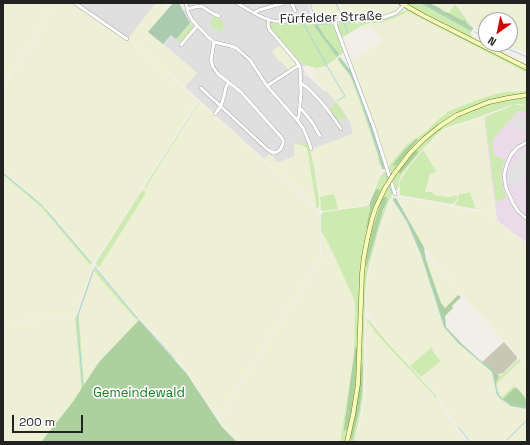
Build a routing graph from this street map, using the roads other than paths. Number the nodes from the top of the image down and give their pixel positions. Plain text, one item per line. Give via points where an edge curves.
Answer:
1 (75, 3) edge
2 (186, 3) edge
3 (238, 3) edge
4 (284, 3) edge
5 (292, 3) edge
6 (403, 4) edge
7 (187, 9) junction
8 (295, 10) dead end
9 (254, 13) junction
10 (219, 16) dead end
11 (269, 19) junction
12 (335, 21) junction
13 (197, 26) junction
14 (127, 38) dead end
15 (214, 42) junction
16 (181, 45) dead end
17 (299, 65) junction
18 (527, 68) edge
19 (229, 82) junction
20 (301, 84) junction
21 (267, 86) junction
22 (201, 88) dead end
23 (527, 96) edge
24 (221, 106) junction
25 (300, 108) junction
26 (215, 114) dead end
27 (297, 120) junction
28 (341, 129) dead end
29 (320, 136) dead end
30 (527, 142) edge
31 (311, 150) dead end
32 (395, 194) dead end
33 (527, 219) edge
34 (347, 442) edge

1 - 14 street
2 - 7 street
3 - 9 street, Fürfelder Straße
4 - 9 street, Fürfelder Straße
5 - 8 street, Fürfelder Straße
6 - 12 street, Fürfelder Straße via 396,13 387,17
6 - 18 main road
7 - 10 street via 201,6
7 - 13 street
9 - 11 street, Fürfelder Straße
11 - 12 street, Fürfelder Straße via 290,22
11 - 17 street via 269,29
12 - 32 street
13 - 15 street
13 - 16 street
15 - 19 street via 211,60 213,67
15 - 21 street via 231,46 241,52 252,63
17 - 20 street
17 - 21 street
19 - 24 street
19 - 24 street via 281,137 283,144 280,150 275,153 270,151
20 - 25 street
20 - 28 street via 320,100
21 - 27 street
22 - 24 street
23 - 34 main road, bridge via 489,102 447,122 416,146 385,188 372,219 364,256 358,384
24 - 26 street
25 - 27 street
25 - 29 street
27 - 31 street via 307,136
30 - 33 street via 511,154 504,175 513,203

